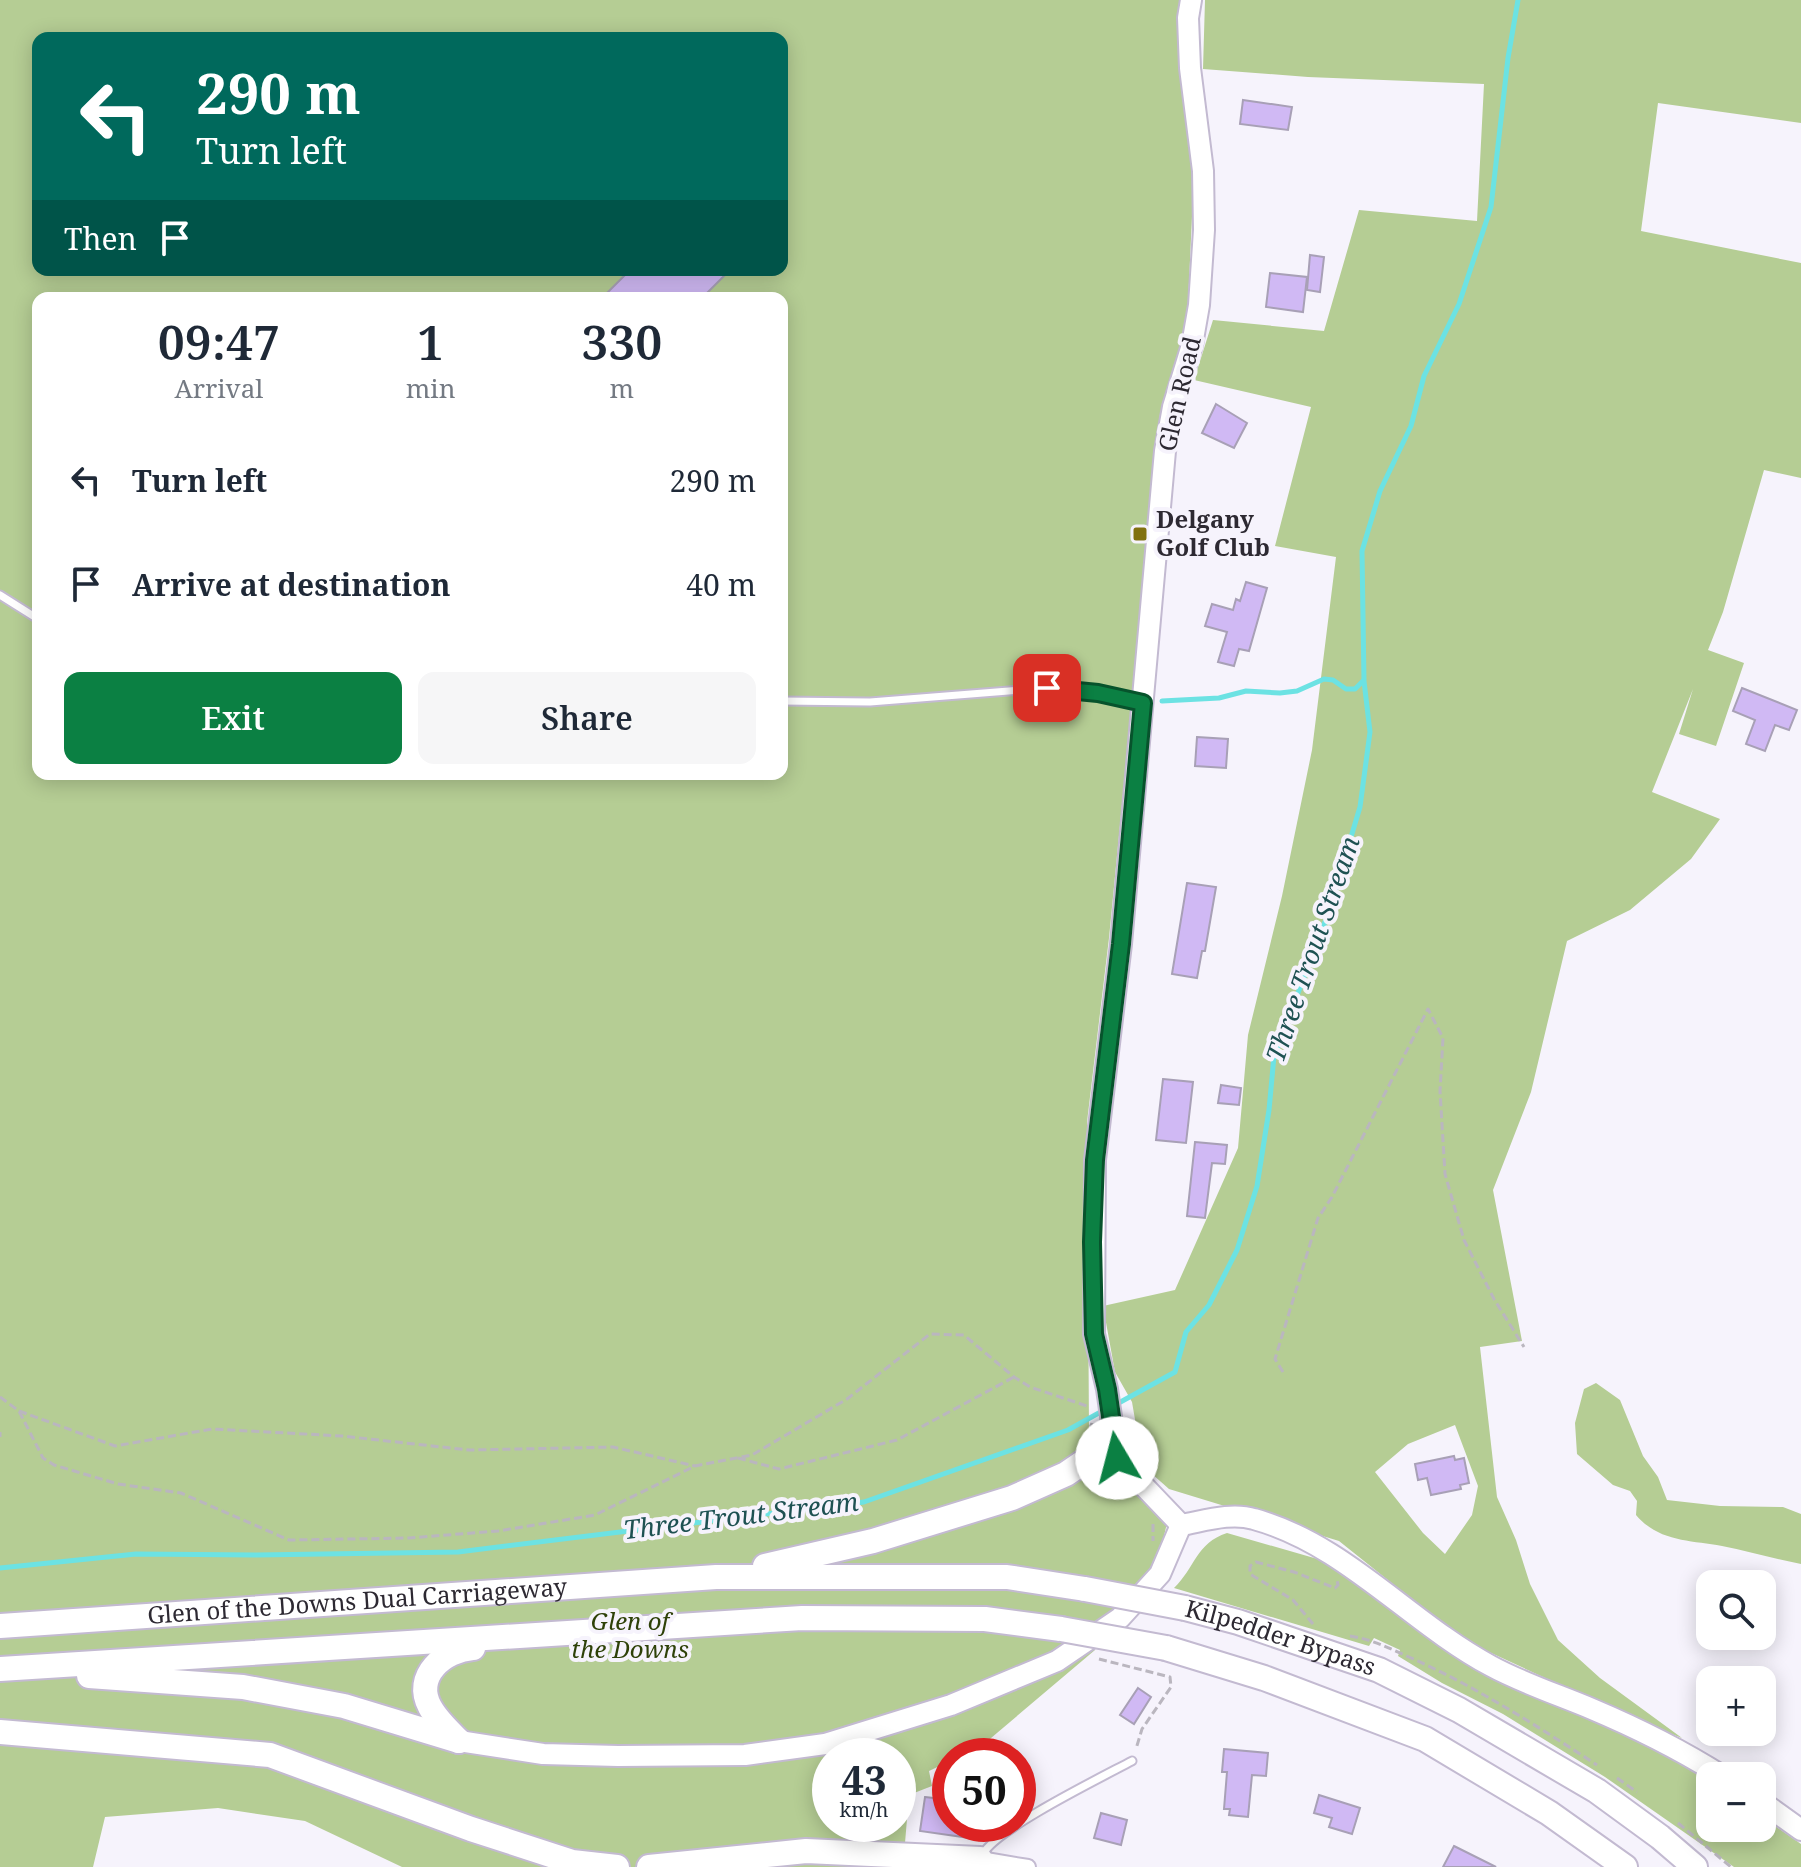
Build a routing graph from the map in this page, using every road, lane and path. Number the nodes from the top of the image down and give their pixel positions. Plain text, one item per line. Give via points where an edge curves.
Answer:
1 (1191, 0) edge
2 (0, 595) edge
3 (32, 615) edge
4 (788, 701) edge
5 (1143, 703) junction
6 (1524, 1347) dead end
7 (1283, 1372) dead end
8 (1014, 1377) junction
9 (0, 1397) edge
10 (1094, 1409) dead end
11 (19, 1411) junction
12 (1102, 1424) junction
13 (1080, 1447) dead end
14 (737, 1458) junction
15 (1117, 1458) junction
16 (695, 1466) junction
17 (1152, 1519) dead end
18 (1181, 1525) junction
19 (1167, 1558) junction
20 (716, 1577) junction
21 (1336, 1578) dead end
22 (0, 1626) edge
23 (1322, 1627) dead end
24 (641, 1628) junction
25 (1347, 1636) dead end
26 (1093, 1657) dead end
27 (0, 1669) edge
28 (0, 1679) edge
29 (0, 1732) edge
30 (459, 1741) junction
31 (1132, 1761) joint
32 (1698, 1762) edge
33 (1602, 1768) dead end
34 (1612, 1775) dead end
35 (1645, 1798) dead end
36 (1776, 1812) edge
37 (1678, 1823) dead end
38 (1801, 1830) edge
39 (976, 1863) edge
40 (617, 1867) edge
41 (649, 1867) edge
42 (1028, 1867) edge
43 (1625, 1867) edge
44 (1695, 1867) edge
45 (1731, 1867) edge

1 - 5 main road, Glen Road via 1190,68 1203,175 1199,305 1165,451
2 - 3 lane
4 - 5 lane via 870,702 1047,688
5 - 12 main road, Glen Road via 1095,1160 1094,1334 1107,1389
6 - 7 path via 1464,1240 1445,1174 1443,1038 1428,1009 1318,1218 1275,1359
8 - 10 path
8 - 14 path via 897,1440 779,1469
8 - 14 path via 964,1335 930,1334 847,1399 752,1455
9 - 11 path
11 - 16 path via 115,1446 212,1429 469,1450 613,1447
11 - 16 path via 43,1458 54,1465 118,1484 181,1493 289,1540 498,1531 595,1515
12 - 13 path
12 - 15 main road, Glen Road
14 - 16 path
15 - 18 main road
15 - 20 highway via 1097,1456 1012,1498 873,1541
17 - 19 path via 1152,1549
18 - 19 main road
18 - 32 main road via 1252,1518 1307,1540 1493,1668 1597,1711
19 - 30 main road via 1160,1574 1120,1618 1057,1661 951,1705 825,1744 745,1755 644,1757 543,1754
20 - 22 highway, Glen of the Downs Dual Carriageway
20 - 44 highway, Kilpedder Bypass, bridge via 1007,1577 1238,1622 1379,1670 1459,1710 1597,1791
21 - 23 path via 1335,1588 1281,1568 1256,1562 1250,1566 1250,1574 1293,1600 1312,1624
24 - 27 highway, Glen of the Downs Dual Carriageway
24 - 30 highway via 593,1642 449,1653 430,1671 426,1690 431,1709
24 - 43 highway, Kilpedder Bypass, bridge via 802,1618 985,1619 1166,1648 1264,1678 1425,1739 1549,1813
25 - 33 path via 1364,1638 1439,1671
26 - 31 path via 1170,1677 1171,1687 1142,1729
28 - 30 highway via 93,1676 243,1687 344,1706
29 - 40 highway via 270,1755 572,1862
31 - 39 lane via 1015,1827 987,1846
34 - 35 path
36 - 38 main road
37 - 45 path
39 - 41 highway via 806,1851
39 - 42 street

